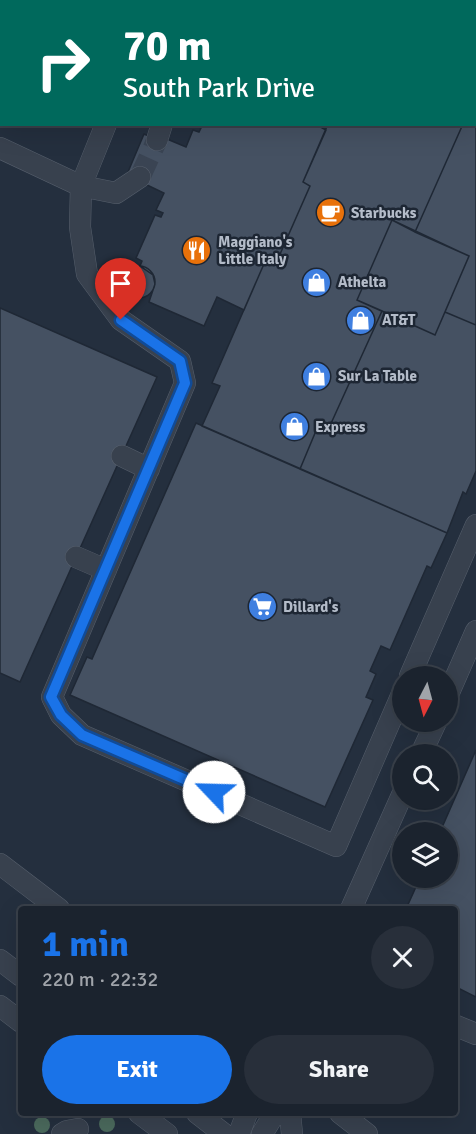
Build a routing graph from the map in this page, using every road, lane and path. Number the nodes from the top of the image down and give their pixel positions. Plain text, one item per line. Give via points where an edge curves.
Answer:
1 (105, 126) edge
2 (0, 148) edge
3 (140, 177) tunnel mouth
4 (81, 186) junction
5 (122, 456) dead end
6 (148, 469) junction
7 (476, 525) edge
8 (76, 557) dead end
9 (106, 570) junction
10 (476, 631) edge
11 (414, 666) edge
12 (468, 672) edge
13 (458, 684) edge
14 (392, 717) edge
15 (395, 810) edge
16 (0, 864) edge
17 (56, 906) edge
18 (352, 906) edge
19 (0, 960) edge
20 (18, 974) edge
21 (0, 1006) edge
22 (18, 1020) edge
23 (458, 1027) edge
24 (476, 1034) edge
25 (144, 1116) edge
26 (202, 1116) edge
27 (246, 1116) edge
28 (273, 1116) edge
29 (290, 1116) edge
30 (344, 1116) edge
31 (167, 1134) edge
32 (224, 1134) edge
33 (239, 1134) edge
34 (262, 1134) edge
35 (292, 1134) edge
36 (367, 1134) edge

1 - 4 street
2 - 4 street
3 - 4 street via 116,193
4 - 6 street via 80,227 87,274 121,320 180,361 185,383
5 - 6 street
6 - 9 street
7 - 11 street
8 - 9 street
9 - 14 street via 51,697 61,715 82,735 336,846
10 - 12 street
12 - 13 street
15 - 18 street
16 - 17 street
19 - 20 street
21 - 22 street
23 - 24 street
25 - 31 street
26 - 32 street
27 - 33 street
28 - 34 street
29 - 35 street
30 - 36 street

